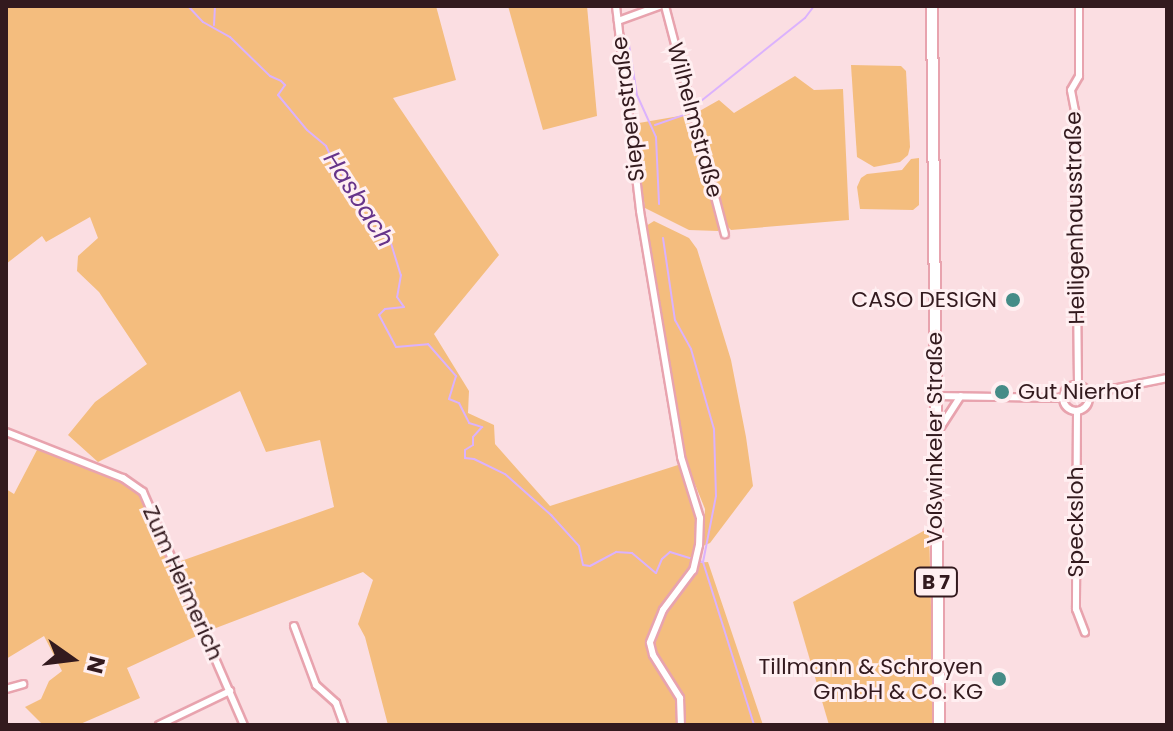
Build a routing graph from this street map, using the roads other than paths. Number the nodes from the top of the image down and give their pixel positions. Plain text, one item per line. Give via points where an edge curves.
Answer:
1 (616, 6) edge
2 (659, 6) edge
3 (665, 6) edge
4 (932, 6) edge
5 (1079, 6) edge
6 (618, 21) junction
7 (725, 234) dead end
8 (1167, 378) edge
9 (1078, 385) junction
10 (1088, 394) junction
11 (935, 396) junction
12 (961, 396) junction
13 (1063, 398) junction
14 (1077, 411) junction
15 (6, 432) edge
16 (936, 439) junction
17 (294, 626) dead end
18 (1085, 632) dead end
19 (23, 684) dead end
20 (6, 689) edge
21 (230, 691) junction
22 (159, 725) edge
23 (244, 725) edge
24 (344, 725) edge
25 (681, 725) edge
26 (939, 725) edge

1 - 6 street, Siepenstraße
2 - 6 street
3 - 7 street, Wilhelmstraße
4 - 11 main road, Voßwinkeler Straße / B 7
5 - 9 street, Heiligenhausstraße via 1079,76 1071,90
6 - 25 street, Siepenstraße via 640,211 681,457 699,509 695,564 657,620 651,651 680,698
8 - 10 street
9 - 10 street
9 - 13 street via 1067,388
10 - 14 street via 1087,405
11 - 12 street
11 - 16 main road, Voßwinkeler Straße / B 7
12 - 13 street
12 - 16 street
13 - 14 street via 1067,408
14 - 18 street, Specksloh via 1076,609
15 - 21 street, Zum Heimerich via 123,478 143,492
16 - 26 main road, Voßwinkeler Straße / B 7
17 - 24 street via 316,685 336,703
19 - 20 street
21 - 22 street
21 - 23 street, Zum Heimerich

